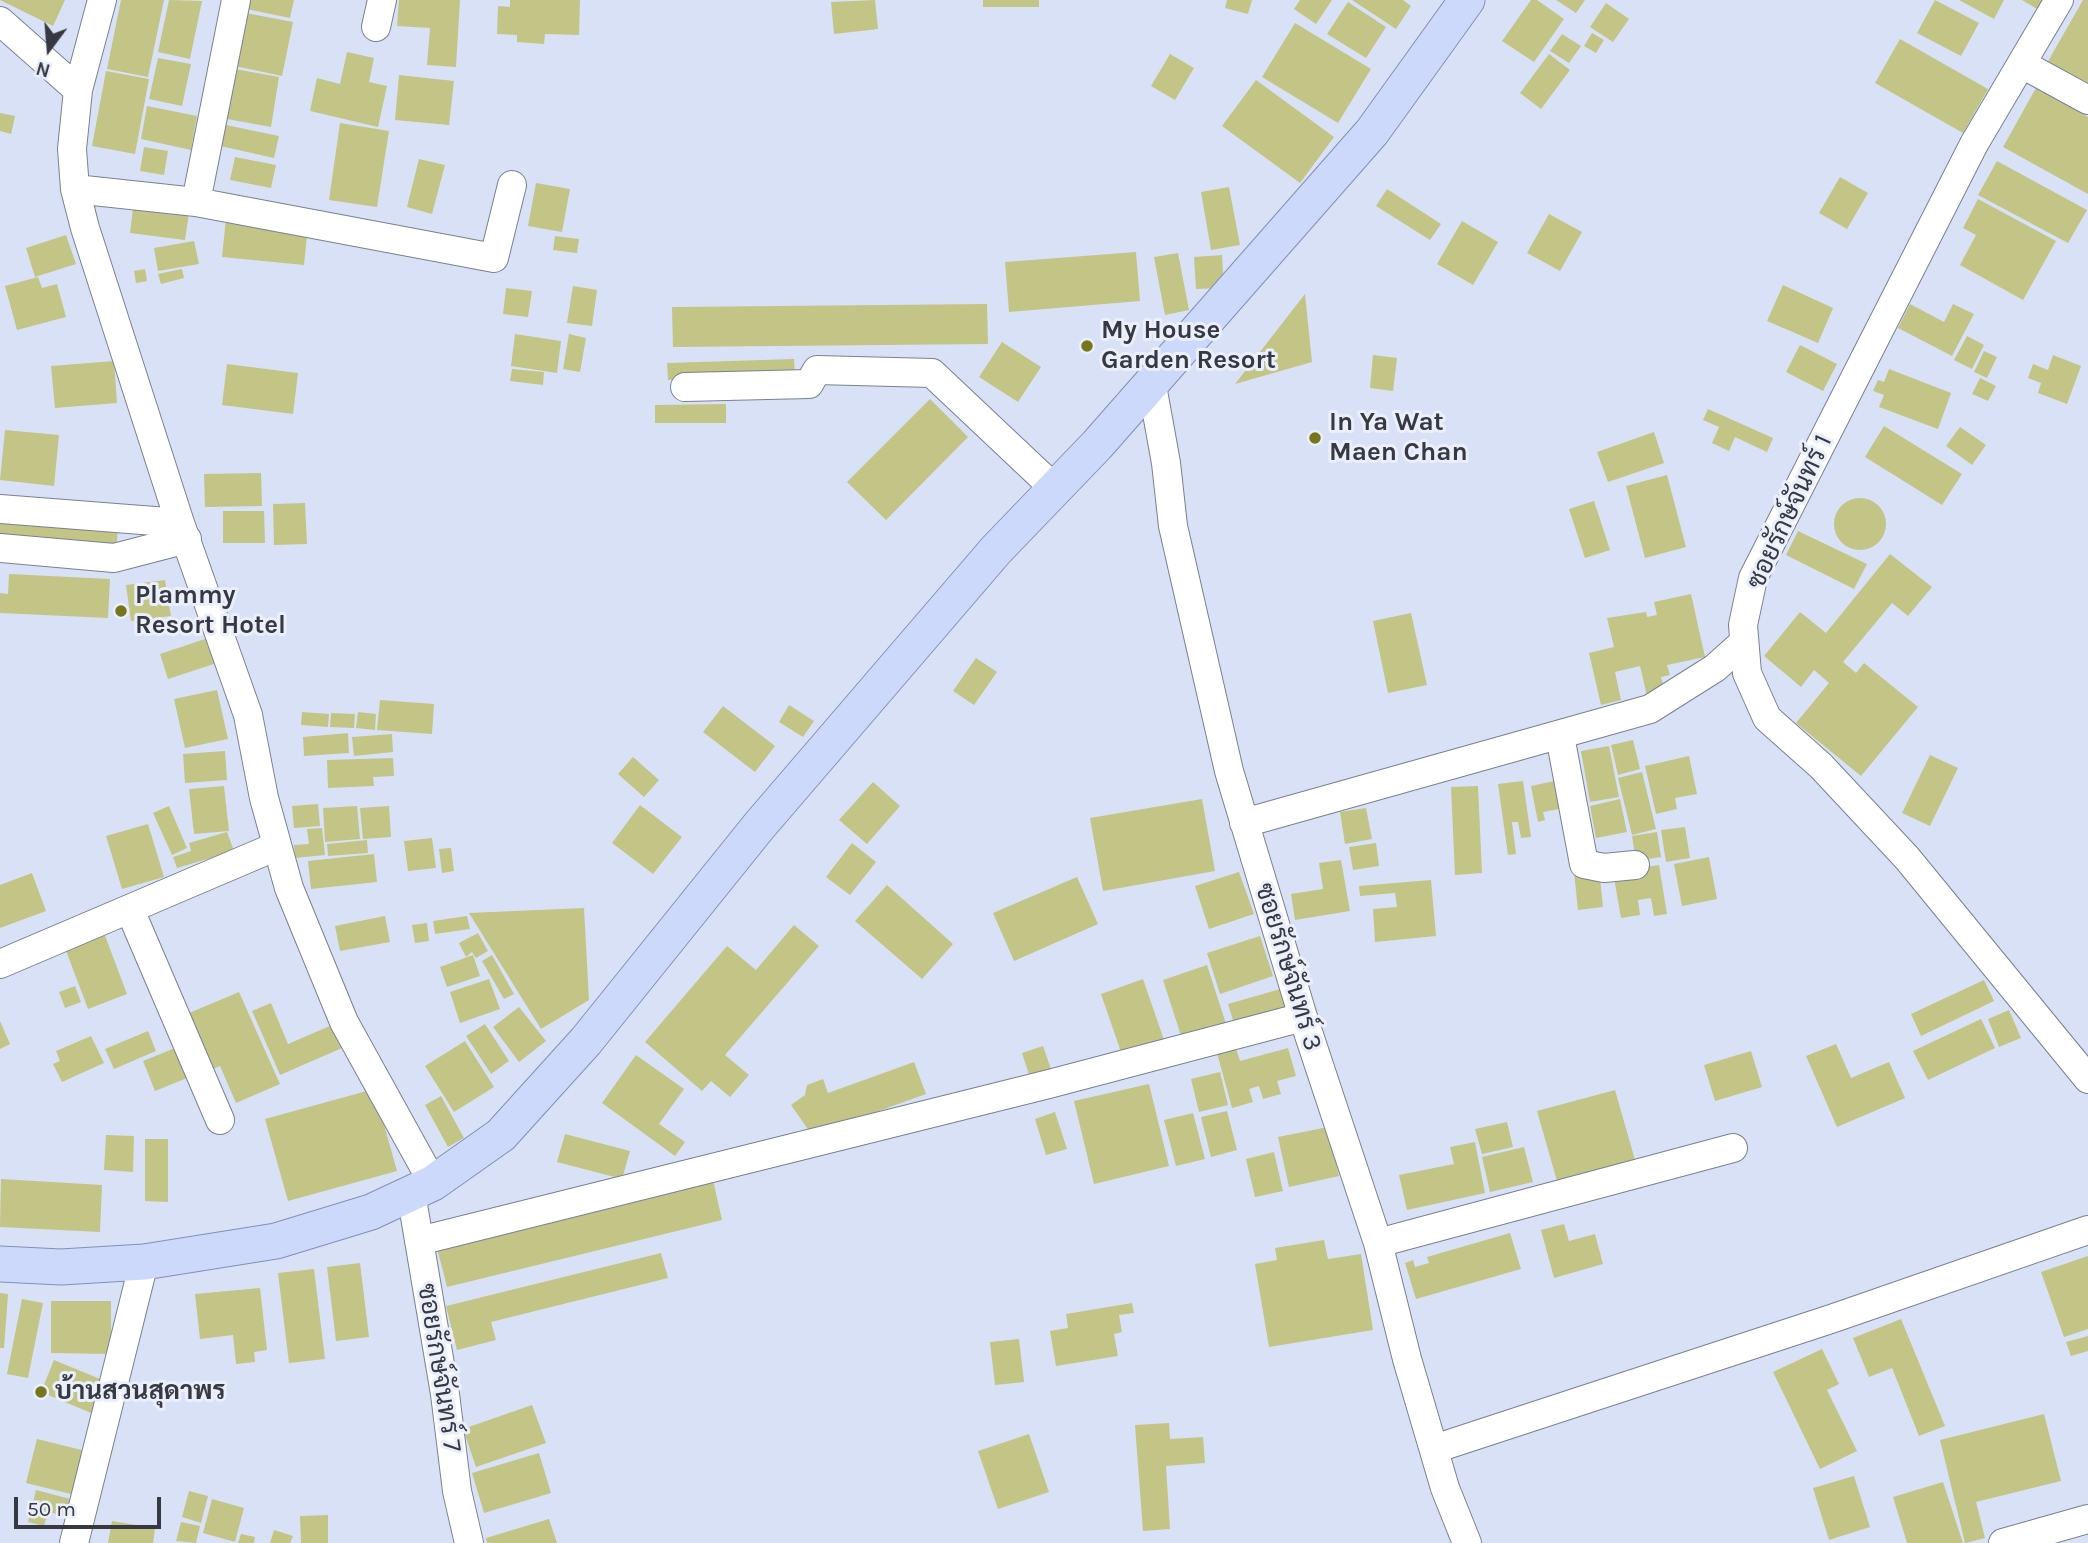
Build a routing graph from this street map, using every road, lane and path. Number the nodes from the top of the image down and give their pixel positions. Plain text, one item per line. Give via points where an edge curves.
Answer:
1 (102, 0) edge
2 (236, 0) edge
3 (1467, 0) edge
4 (2059, 0) edge
5 (0, 21) edge
6 (2022, 64) junction
7 (78, 90) junction
8 (2088, 100) edge
9 (512, 185) dead end
10 (75, 189) junction
11 (196, 202) junction
12 (1151, 380) junction
13 (685, 387) dead end
14 (1055, 489) junction
15 (0, 509) edge
16 (184, 531) junction
17 (0, 548) edge
18 (1744, 642) junction
19 (1560, 736) junction
20 (1244, 823) junction
21 (277, 846) junction
22 (1635, 865) dead end
23 (130, 910) junction
24 (0, 964) edge
25 (1303, 1017) junction
26 (2088, 1079) edge
27 (220, 1120) dead end
28 (1733, 1148) dead end
29 (422, 1188) junction
30 (2088, 1230) edge
31 (419, 1241) junction
32 (1378, 1243) junction
33 (144, 1262) junction
34 (0, 1264) edge
35 (1434, 1449) junction
36 (2088, 1519) edge
37 (74, 1543) edge
38 (469, 1543) edge
39 (1467, 1543) edge
40 (2003, 1543) edge

1 - 7 street, ซอยรักษ์จันทร์ 7
2 - 11 street
3 - 12 main road via 1372,132
4 - 6 street, ซอยรักษ์จันทร์ 1
5 - 7 street
6 - 8 street
6 - 18 street, ซอยรักษ์จันทร์ 1 via 1975,144 1753,578
7 - 10 street, ซอยรักษ์จันทร์ 7 via 72,149
9 - 11 street via 494,258
10 - 11 street
10 - 16 street, ซอยรักษ์จันทร์ 7
12 - 14 main road
12 - 20 street, ซอยรักษ์จันทร์ 3 via 1173,526
13 - 14 street via 808,384 817,370 933,373
14 - 29 main road via 996,550 759,826 586,1041 501,1135
15 - 16 street
16 - 17 street via 114,558
16 - 21 street, ซอยรักษ์จันทร์ 7 via 248,715
18 - 19 street via 1715,668 1650,709
18 - 26 street, ซอยรักษ์จันทร์ 1 via 1747,673 1767,718 1821,765 1907,858
19 - 20 street
19 - 22 street via 1584,864 1604,869
20 - 25 street, ซอยรักษ์จันทร์ 3
21 - 23 street
21 - 29 street, ซอยรักษ์จันทร์ 7 via 289,888 344,1022
23 - 24 street
23 - 27 street
25 - 31 street
25 - 32 street, ซอยรักษ์จันทร์ 3
28 - 32 street
29 - 31 street, ซอยรักษ์จันทร์ 7
29 - 33 main road via 371,1212 276,1241
30 - 35 street via 1831,1320
31 - 38 street, ซอยรักษ์จันทร์ 7
32 - 35 street, ซอยรักษ์จันทร์ 3
33 - 34 main road via 61,1267
33 - 37 street
35 - 39 street, ซอยรักษ์จันทร์ 3
36 - 40 street

